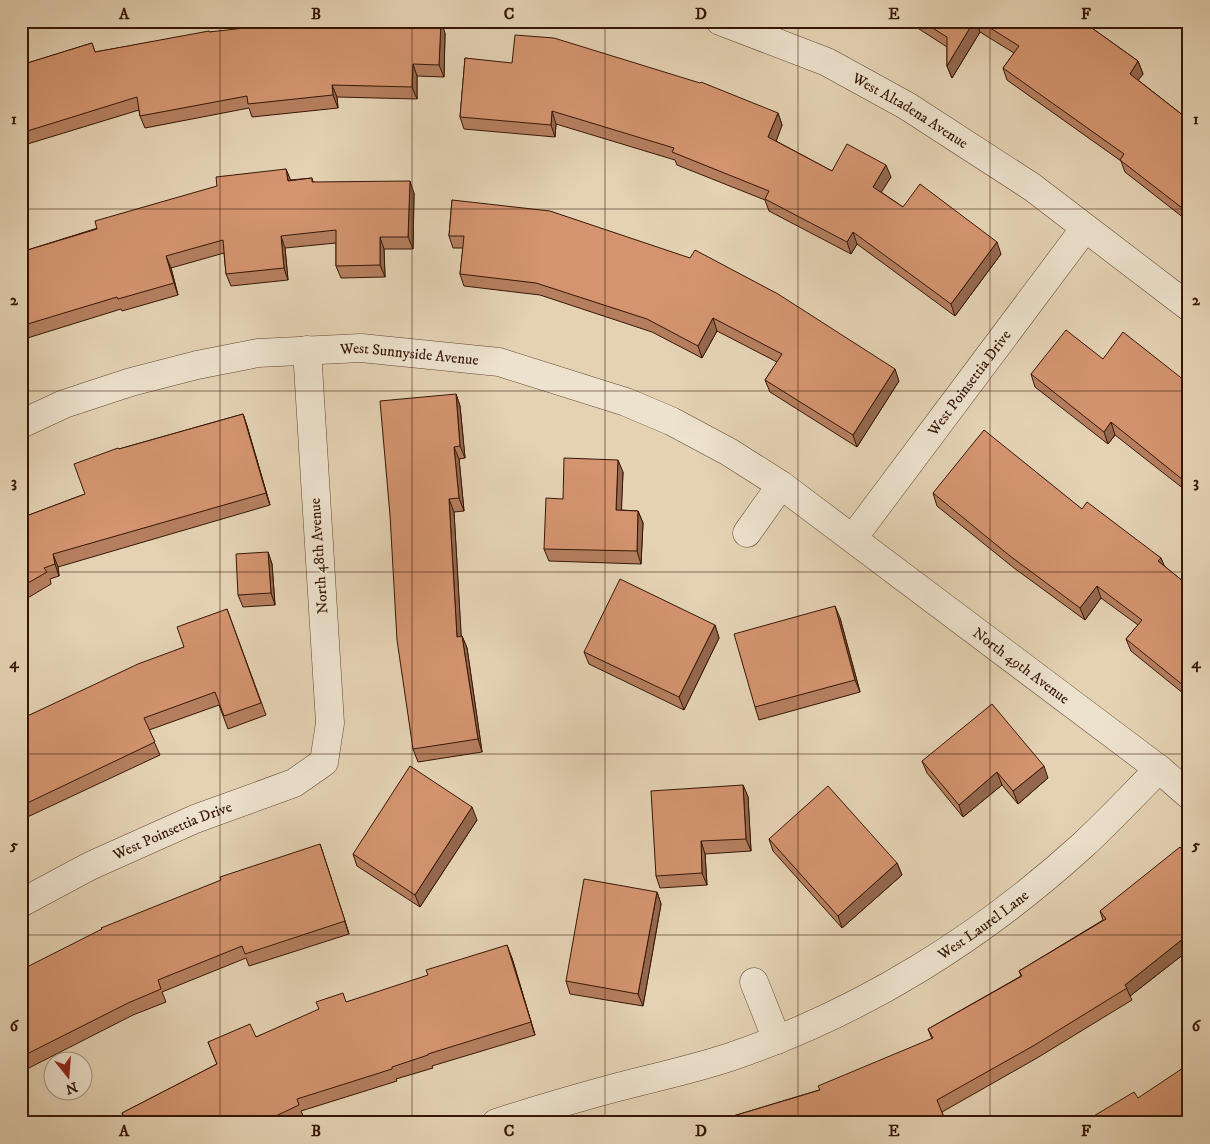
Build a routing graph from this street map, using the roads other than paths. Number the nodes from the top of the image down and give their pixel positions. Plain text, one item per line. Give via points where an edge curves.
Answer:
1 (720, 21) edge
2 (1085, 228) junction
3 (1189, 307) edge
4 (307, 350) junction
5 (21, 424) edge
6 (781, 485) junction
7 (747, 533) dead end
8 (853, 538) junction
9 (324, 762) joint
10 (1159, 769) junction
11 (1189, 794) edge
12 (21, 903) edge
13 (754, 982) dead end
14 (777, 1040) junction
15 (496, 1123) edge

1 - 2 street, West Altadena Avenue via 828,62 907,106 1032,187
2 - 3 street, West Altadena Avenue
2 - 8 street, West Poinsettia Drive
4 - 5 street, West Sunnyside Avenue via 258,353 187,367 64,404
4 - 6 street, West Sunnyside Avenue via 361,348 499,362 626,402 662,417 729,452
4 - 9 street, North 48th Avenue via 330,723
6 - 7 street
6 - 8 street, West Sunnyside Avenue
8 - 10 street, North 49th Avenue
9 - 12 street, West Poinsettia Drive via 294,783 195,819 90,866
10 - 11 street, North 49th Avenue
10 - 14 street, West Laurel Lane via 1082,845 1017,900 956,945 838,1014
13 - 14 street
14 - 15 street, West Laurel Lane via 675,1074

